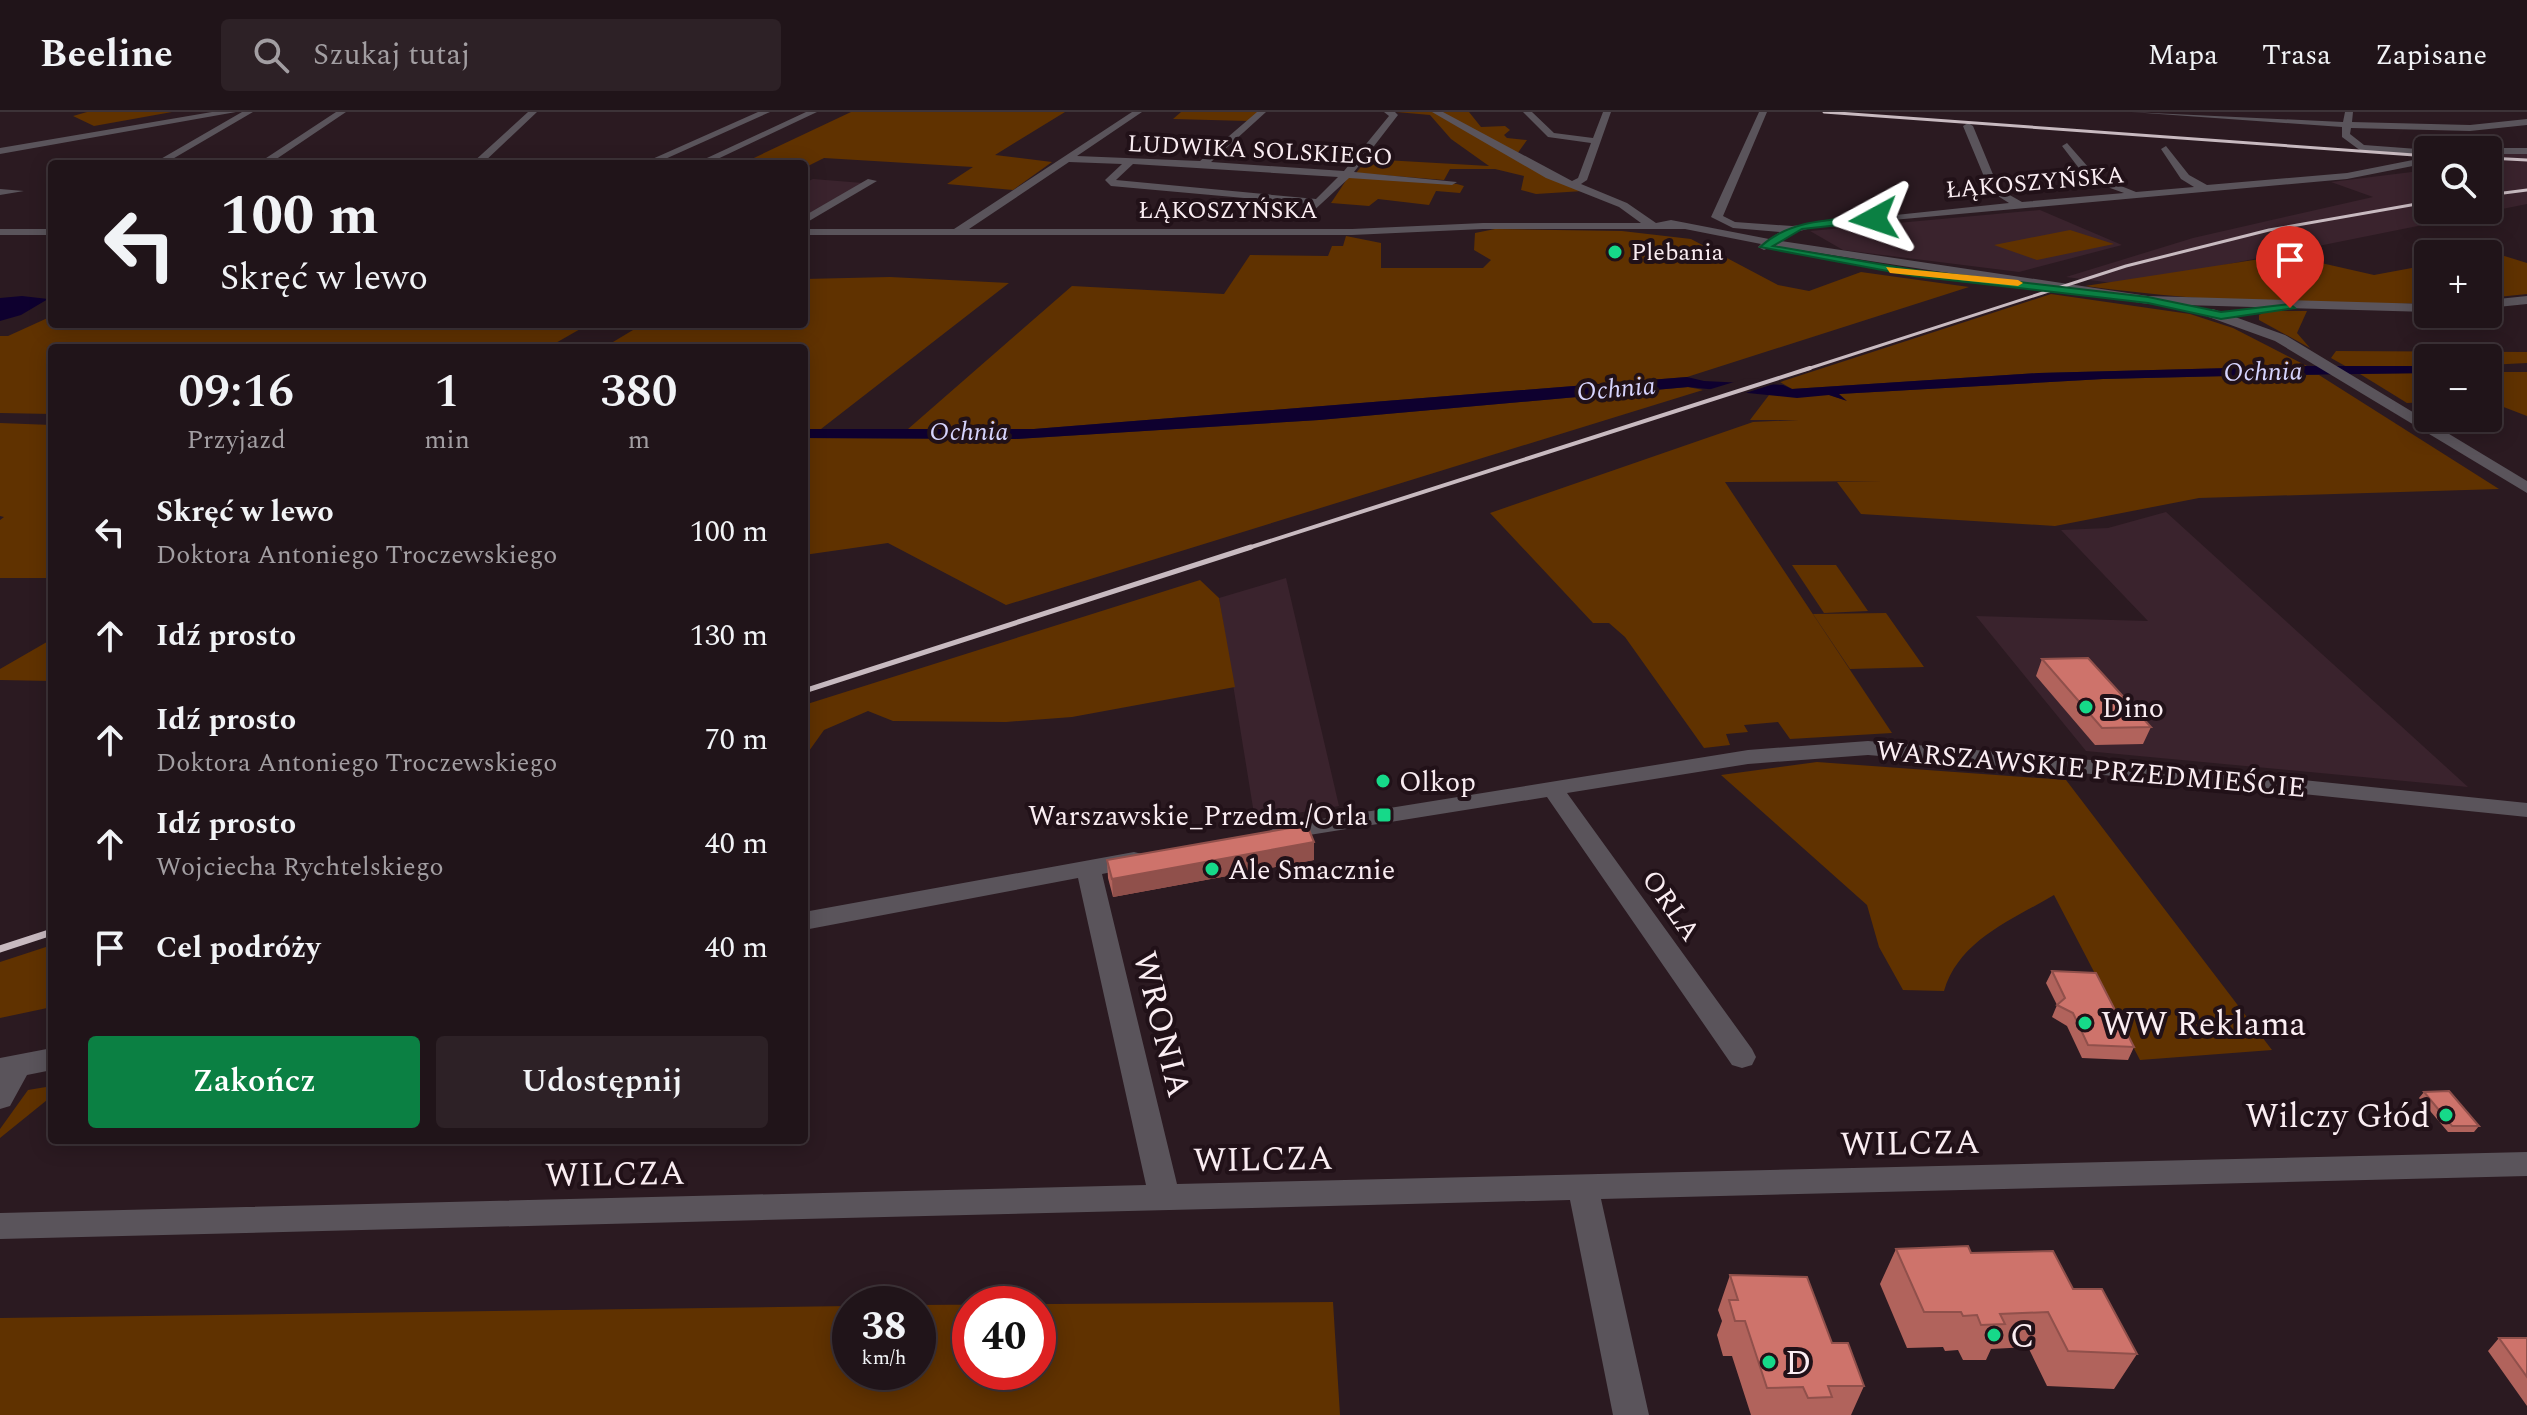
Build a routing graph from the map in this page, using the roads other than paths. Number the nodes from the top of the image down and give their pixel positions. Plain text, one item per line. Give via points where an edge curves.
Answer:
1 (232, 112) edge
2 (249, 112) edge
3 (342, 112) edge
4 (533, 112) edge
5 (766, 112) edge
6 (813, 112) edge
7 (1138, 112) edge
8 (1262, 112) edge
9 (1427, 112) edge
10 (1527, 112) edge
11 (1607, 112) edge
12 (1763, 112) edge
13 (2135, 112) edge
14 (2349, 112) edge
15 (1437, 113) edge
16 (1391, 114) edge
17 (2173, 114) edge
18 (2527, 122) edge
19 (2346, 125) junction
20 (1968, 126) dead end
21 (1596, 141) junction
22 (2067, 146) dead end
23 (2166, 149) dead end
24 (0, 151) edge
25 (2414, 151) edge
26 (2502, 151) edge
27 (2527, 151) edge
28 (1066, 159) junction
29 (164, 160) edge
30 (268, 160) edge
31 (480, 160) edge
32 (655, 160) edge
33 (708, 160) edge
34 (1130, 162) junction
35 (2414, 163) edge
36 (1202, 164) junction
37 (1347, 174) junction
38 (872, 181) dead end
39 (1452, 182) dead end
40 (1571, 185) junction
41 (2206, 189) junction
42 (19, 191) dead end
43 (0, 192) edge
44 (2140, 195) junction
45 (1319, 202) junction
46 (2021, 206) junction
47 (808, 219) edge
48 (1653, 223) junction
49 (48, 226) edge
50 (1792, 229) junction
51 (0, 232) edge
52 (38, 232) junction
53 (48, 232) edge
54 (808, 232) edge
55 (957, 232) junction
56 (1295, 232) junction
57 (1767, 245) junction
58 (2527, 300) edge
59 (2502, 303) edge
60 (2307, 307) junction
61 (2414, 308) edge
62 (2225, 310) junction
63 (2256, 310) junction
64 (2253, 326) junction
65 (2527, 488) edge
66 (1552, 788) junction
67 (2527, 810) edge
68 (1255, 837) edge
69 (1160, 855) edge
70 (1088, 868) junction
71 (808, 920) edge
72 (1742, 1057) dead end
73 (48, 1060) edge
74 (8, 1067) edge
75 (0, 1098) edge
76 (2527, 1164) edge
77 (1583, 1188) junction
78 (1161, 1198) junction
79 (0, 1226) edge
80 (1631, 1415) edge

1 - 24 street
2 - 29 street
3 - 30 street
4 - 31 street
5 - 32 street
6 - 33 street
7 - 28 street
8 - 36 street
9 - 15 street
10 - 21 street via 1551,135
11 - 21 street
12 - 50 street via 1717,217 1733,225
13 - 17 street
14 - 19 street
15 - 40 street
16 - 37 street
17 - 19 street
18 - 19 street via 2470,128
19 - 25 street via 2345,135 2361,148
20 - 46 street via 1995,191
21 - 40 street via 1582,180
22 - 44 street via 2092,178
23 - 41 street via 2185,177
26 - 27 street
28 - 34 street, LUDWIKA SOLSKIEGO
28 - 55 street
34 - 36 street, LUDWIKA SOLSKIEGO
34 - 45 street via 1111,183
35 - 41 street, ŁĄKOSZYŃSKA via 2355,175
36 - 37 street, LUDWIKA SOLSKIEGO
37 - 39 street, LUDWIKA SOLSKIEGO
37 - 45 street
38 - 47 street
40 - 48 street via 1613,200
41 - 44 street, ŁĄKOSZYŃSKA
42 - 43 street
44 - 46 street, ŁĄKOSZYŃSKA
45 - 56 street
46 - 50 street, ŁĄKOSZYŃSKA
48 - 56 street, ŁĄKOSZYŃSKA
48 - 57 street, ŁĄKOSZYŃSKA
48 - 57 street, ŁĄKOSZYŃSKA
49 - 52 street
50 - 57 street, ŁĄKOSZYŃSKA
51 - 52 street
52 - 53 street
54 - 55 street, ŁĄKOSZYŃSKA
55 - 56 street, ŁĄKOSZYŃSKA
57 - 62 street via 1869,267
58 - 59 street
60 - 61 street
60 - 62 street
60 - 63 street
62 - 63 street
62 - 64 street
63 - 64 street via 2250,319
64 - 65 street
66 - 67 street, WARSZAWSKIE PRZEDMIEŚCIE via 1748,757 1868,748
66 - 68 street, WARSZAWSKIE PRZEDMIEŚCIE
66 - 72 street, ORLA
69 - 70 street
70 - 71 street
70 - 78 street, WRONIA via 1162,1177
73 - 74 street
74 - 75 street
76 - 77 street, WILCZA
77 - 78 street, WILCZA
77 - 80 street
78 - 79 street, WILCZA

